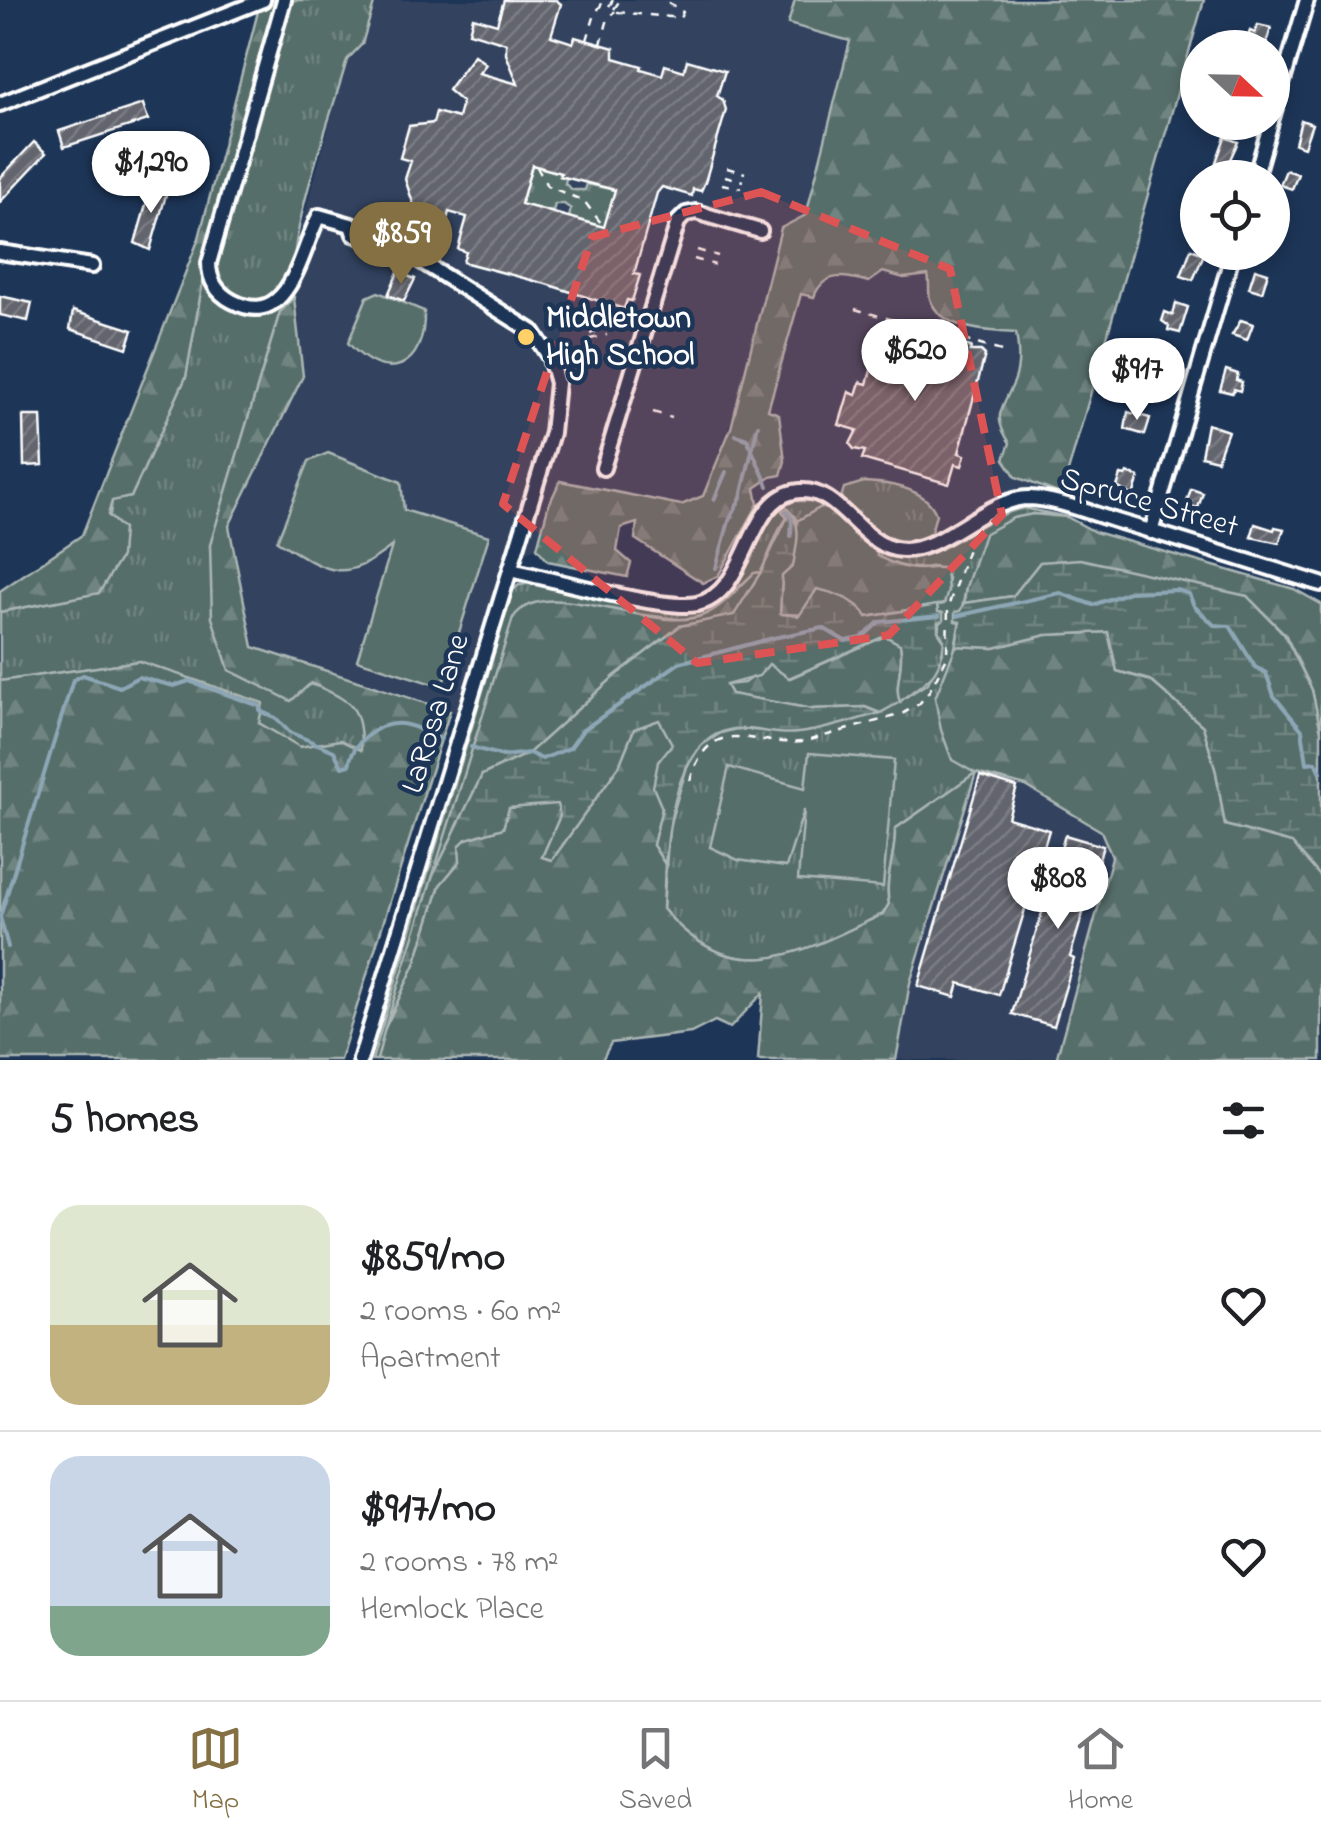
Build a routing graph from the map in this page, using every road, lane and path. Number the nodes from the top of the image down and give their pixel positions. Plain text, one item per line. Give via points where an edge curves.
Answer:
1 (262, 0) edge
2 (284, 0) edge
3 (613, 0) edge
4 (620, 0) edge
5 (663, 0) edge
6 (1308, 0) edge
7 (604, 1) edge
8 (246, 4) edge
9 (1321, 4) edge
10 (614, 9) junction
11 (588, 40) dead end
12 (601, 44) dead end
13 (1290, 60) edge
14 (0, 104) edge
15 (537, 166) dead end
16 (727, 168) dead end
17 (745, 174) dead end
18 (725, 176) dead end
19 (742, 181) dead end
20 (722, 184) dead end
21 (740, 188) dead end
22 (604, 227) dead end
23 (760, 230) dead end
24 (697, 250) dead end
25 (0, 252) edge
26 (718, 256) dead end
27 (694, 259) dead end
28 (715, 265) dead end
29 (92, 266) dead end
30 (1228, 270) edge
31 (855, 309) dead end
32 (602, 320) dead end
33 (592, 326) dead end
34 (605, 328) dead end
35 (607, 335) dead end
36 (1004, 352) dead end
37 (653, 412) dead end
38 (672, 418) dead end
39 (603, 468) dead end
40 (974, 531) dead end
41 (1152, 532) junction
42 (510, 570) junction
43 (1321, 584) edge
44 (690, 782) dead end
45 (360, 1060) edge

1 - 8 street
2 - 42 street, LaRosa Lane via 209,263 212,282 240,304 273,303 298,273 319,216 401,249 542,342 558,383 552,433
3 - 10 path
4 - 10 path
5 - 10 path via 682,12 680,18
6 - 9 street
6 - 13 street
7 - 11 path
8 - 14 street
10 - 12 path
15 - 22 path via 548,186 584,202
16 - 17 path
18 - 19 path
20 - 21 path
23 - 39 street via 696,212 678,222
24 - 26 path
25 - 29 street
27 - 28 path
30 - 41 street
31 - 36 path
32 - 33 path
34 - 35 path via 590,337
37 - 38 path
40 - 44 path via 948,608 947,657 919,704 803,742 716,741 697,758
41 - 42 street, Spruce Street via 1026,498 923,546 898,550 822,496 801,491 771,507 732,579 700,604
41 - 43 street, Spruce Street
42 - 45 street, LaRosa Lane

